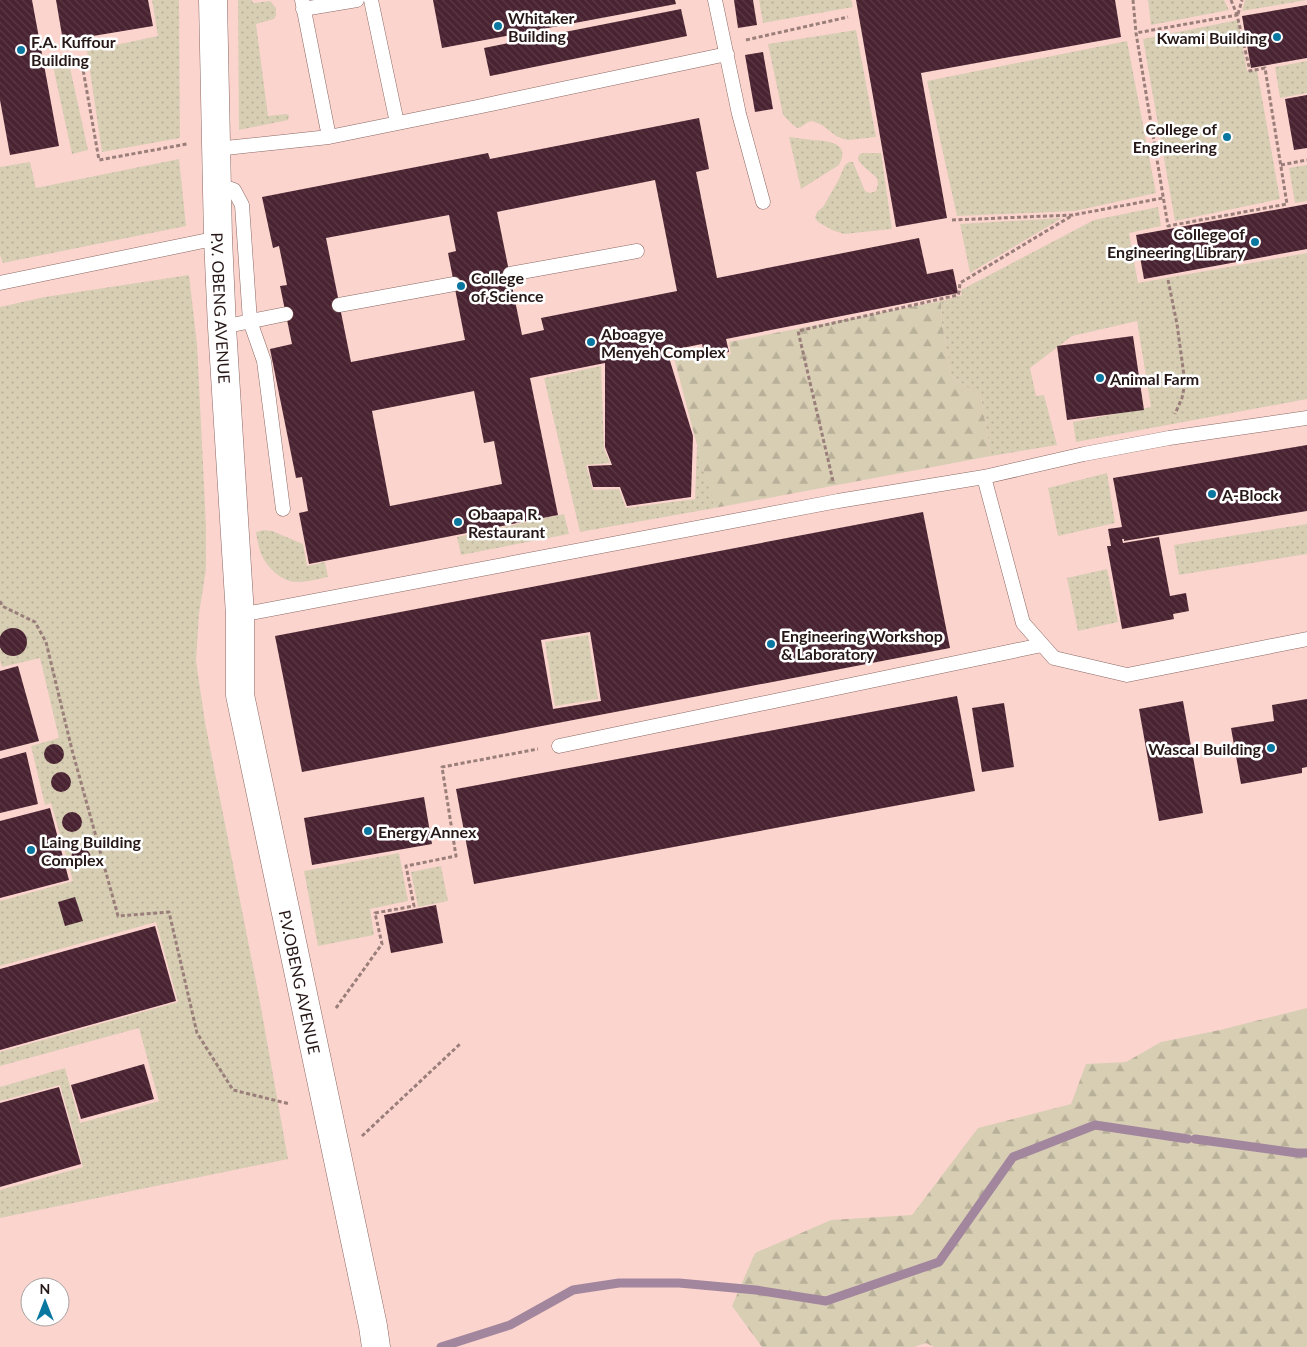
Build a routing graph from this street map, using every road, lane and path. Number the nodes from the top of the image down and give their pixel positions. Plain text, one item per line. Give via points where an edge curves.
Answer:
1 (213, 0) edge
2 (357, 0) edge
3 (371, 0) edge
4 (715, 0) edge
5 (1133, 0) edge
6 (1231, 0) edge
7 (1242, 0) edge
8 (303, 5) edge
9 (1238, 14) junction
10 (848, 17) dead end
11 (1136, 33) junction
12 (726, 49) junction
13 (80, 58) dead end
14 (397, 123) junction
15 (329, 137) junction
16 (188, 144) dead end
17 (216, 149) junction
18 (1307, 160) edge
19 (1281, 165) junction
20 (217, 184) junction
21 (1164, 198) junction
22 (763, 202) dead end
23 (1073, 215) junction
24 (952, 220) dead end
25 (218, 238) junction
26 (637, 251) dead end
27 (510, 274) dead end
28 (1168, 280) dead end
29 (0, 283) edge
30 (454, 284) dead end
31 (339, 305) dead end
32 (286, 314) dead end
33 (250, 321) junction
34 (222, 327) junction
35 (1307, 418) edge
36 (1169, 438) junction
37 (984, 477) junction
38 (838, 501) junction
39 (283, 509) dead end
40 (0, 601) edge
41 (240, 615) junction
42 (1307, 639) edge
43 (1042, 645) junction
44 (559, 746) joint
45 (312, 1038) junction
46 (460, 1044) dead end
47 (290, 1104) dead end
48 (338, 1159) junction
49 (376, 1347) edge

1 - 17 street, P.V. OBENG AVENUE
2 - 8 lane
3 - 14 lane
4 - 12 lane
5 - 11 path
6 - 9 path
7 - 9 path
8 - 15 lane
9 - 11 path
9 - 19 path via 1250,71 1265,68
10 - 12 path
11 - 21 path
12 - 14 lane
12 - 22 lane via 739,114
13 - 16 path via 99,160
14 - 15 lane
15 - 17 lane
17 - 20 street, P.V. OBENG AVENUE
18 - 19 path
19 - 21 path via 1287,204 1168,226
20 - 25 street, P.V. OBENG AVENUE
20 - 33 lane via 234,190 242,205
21 - 23 path
23 - 24 path
23 - 38 path via 960,283 958,295 798,331
25 - 29 lane
25 - 34 street, P.V. OBENG AVENUE
26 - 27 lane
28 - 36 path via 1185,383
30 - 31 lane
32 - 33 lane
33 - 34 lane
33 - 39 lane via 264,361
34 - 41 street, P.V. OBENG AVENUE
35 - 36 lane
36 - 37 lane
37 - 38 lane
37 - 43 lane via 1023,623
38 - 41 lane
40 - 47 path via 2,606 35,622 46,642 118,916 169,912 197,1033 233,1090
41 - 45 street, P.V.OBENG AVENUE via 240,695
42 - 43 lane via 1127,675 1054,658
43 - 44 lane
44 - 45 path via 442,767 456,856 406,866 414,906 376,913 382,944
45 - 48 street, P.V.OBENG AVENUE
46 - 48 path
48 - 49 street, P.V.OBENG AVENUE

